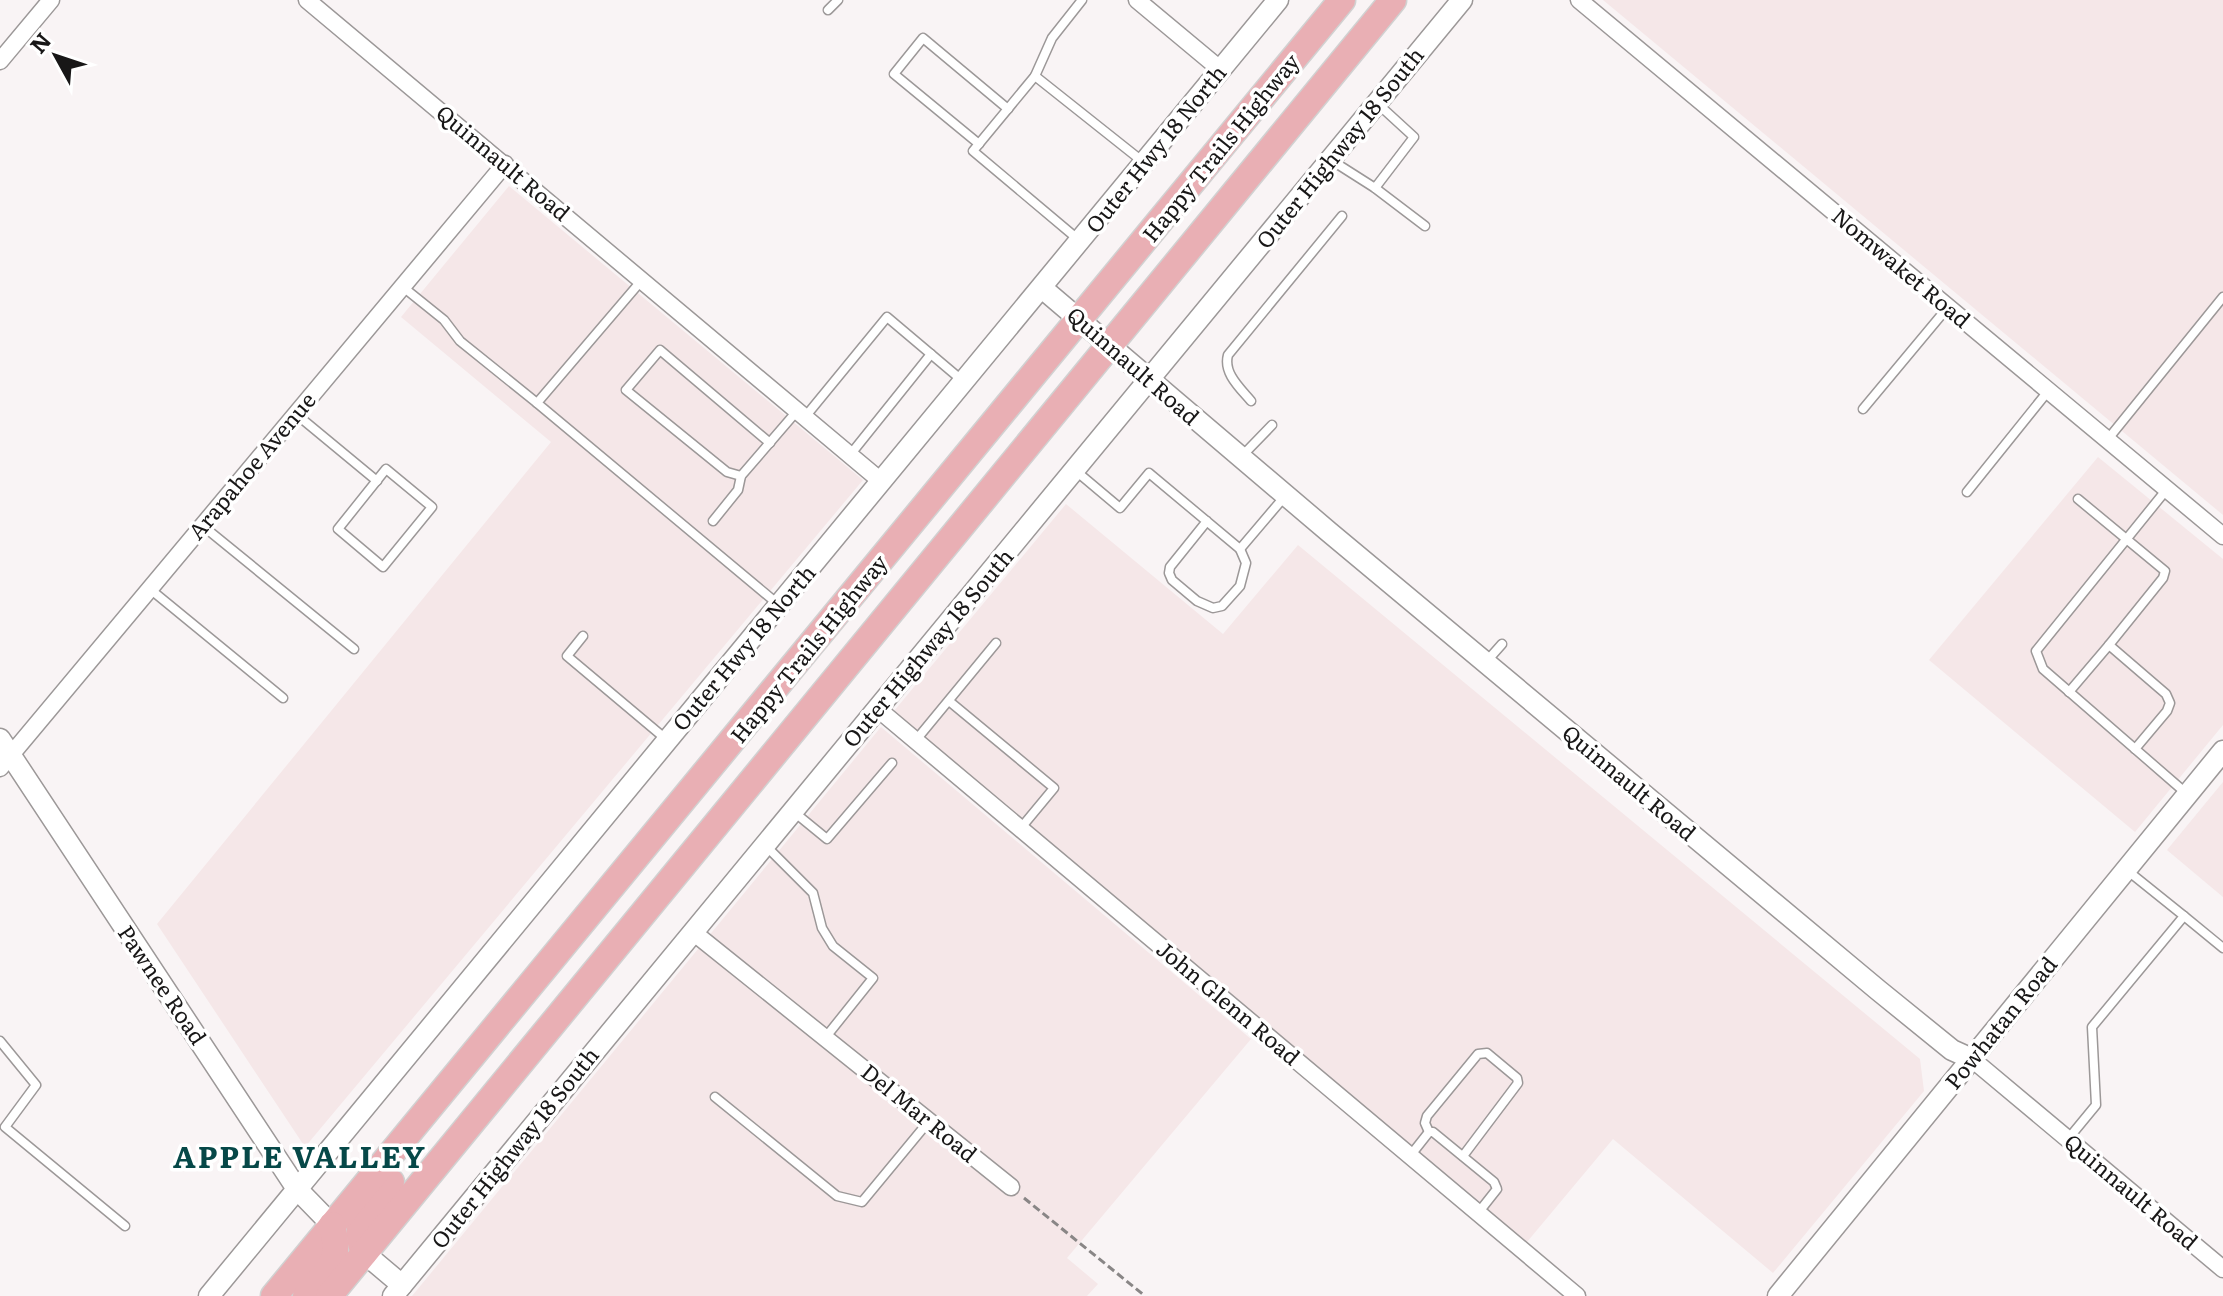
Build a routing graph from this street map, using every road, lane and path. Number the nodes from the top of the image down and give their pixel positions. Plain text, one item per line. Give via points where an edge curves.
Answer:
1 (51, 0) edge
2 (307, 0) edge
3 (838, 0) edge
4 (1082, 0) edge
5 (1137, 0) edge
6 (1278, 0) edge
7 (1342, 0) edge
8 (1393, 0) edge
9 (1462, 0) edge
10 (1579, 0) edge
11 (828, 10) dead end
12 (0, 61) edge
13 (1221, 70) junction
14 (1035, 76) junction
15 (1377, 104) junction
16 (1008, 109) junction
17 (979, 144) junction
18 (1331, 160) junction
19 (1144, 163) junction
20 (505, 164) junction
21 (1375, 188) junction
22 (1342, 216) dead end
23 (1425, 226) dead end
24 (1081, 241) junction
25 (642, 280) junction
26 (403, 286) junction
27 (1042, 288) junction
28 (2223, 297) edge
29 (1948, 307) junction
30 (1080, 320) junction
31 (1109, 346) junction
32 (931, 354) junction
33 (1150, 380) junction
34 (964, 382) junction
35 (2049, 389) junction
36 (1251, 401) dead end
37 (537, 403) junction
38 (1863, 409) dead end
39 (296, 414) junction
40 (801, 414) junction
41 (1272, 425) dead end
42 (2108, 439) junction
43 (770, 443) junction
44 (850, 455) junction
45 (1241, 458) junction
46 (1076, 470) junction
47 (741, 476) junction
48 (377, 481) junction
49 (882, 482) junction
50 (2167, 489) junction
51 (1967, 492) dead end
52 (1286, 495) junction
53 (2078, 499) dead end
54 (713, 521) dead end
55 (1207, 521) junction
56 (202, 526) junction
57 (2223, 536) edge
58 (2127, 538) junction
59 (1240, 549) junction
60 (150, 589) junction
61 (780, 605) junction
62 (583, 636) dead end
63 (996, 643) dead end
64 (1502, 644) dead end
65 (2109, 645) junction
66 (354, 649) dead end
67 (1486, 663) junction
68 (2069, 692) junction
69 (283, 698) dead end
70 (949, 701) junction
71 (878, 709) junction
72 (668, 741) junction
73 (915, 741) junction
74 (2135, 749) junction
75 (2223, 751) edge
76 (3, 755) edge
77 (892, 763) dead end
78 (2187, 794) junction
79 (793, 811) junction
80 (1020, 829) junction
81 (765, 845) junction
82 (2126, 869) junction
83 (2184, 916) junction
84 (693, 932) junction
85 (2223, 948) edge
86 (825, 1038) junction
87 (0, 1041) edge
88 (475, 1054) junction
89 (1972, 1059) junction
90 (715, 1097) dead end
91 (929, 1121) junction
92 (1429, 1132) junction
93 (2067, 1139) junction
94 (1410, 1156) junction
95 (1463, 1156) junction
96 (1011, 1187) joint
97 (297, 1189) junction
98 (1478, 1213) junction
99 (332, 1225) junction
100 (125, 1226) dead end
101 (364, 1253) junction
102 (2223, 1269) edge
103 (398, 1290) edge
104 (209, 1296) edge
105 (274, 1296) edge
106 (306, 1296) edge
107 (329, 1296) edge
108 (1145, 1296) edge
109 (1577, 1296) edge
110 (1779, 1296) edge

1 - 12 street
2 - 20 street, Quinnault Road
3 - 11 lane
4 - 14 lane via 1052,38
5 - 13 street
6 - 13 street, Outer Hwy 18 North
7 - 30 main road, Happy Trails Highway
8 - 31 main road, Happy Trails Highway
9 - 15 street, Outer Highway 18 South
10 - 29 street, Nomwaket Road
13 - 19 street, Outer Hwy 18 North
14 - 16 lane
14 - 19 lane
15 - 18 street, Outer Highway 18 South
15 - 21 lane via 1414,137
16 - 17 lane
16 - 17 lane via 923,38 894,74
17 - 24 lane via 973,151
18 - 21 lane
18 - 33 street, Outer Highway 18 South
19 - 24 street, Outer Hwy 18 North
20 - 25 street, Quinnault Road
20 - 26 street, Arapahoe Avenue
21 - 23 lane
22 - 36 lane via 1228,355 1228,370
24 - 27 street, Outer Hwy 18 North
25 - 37 lane
25 - 40 street, Quinnault Road
26 - 37 lane
26 - 39 street, Arapahoe Avenue
27 - 30 street, Quinnault Road
27 - 34 street, Outer Hwy 18 North
28 - 42 lane
29 - 35 street, Nomwaket Road
29 - 38 lane
30 - 31 street, Quinnault Road
30 - 88 main road, Happy Trails Highway
31 - 33 street, Quinnault Road
31 - 101 main road, Happy Trails Highway
32 - 34 lane
32 - 40 lane via 887,317
32 - 44 lane
33 - 45 street, Quinnault Road
33 - 46 street, Outer Highway 18 South
34 - 49 street, Outer Hwy 18 North
35 - 42 street, Nomwaket Road
35 - 51 lane
37 - 61 lane
39 - 48 lane
39 - 56 street, Arapahoe Avenue
40 - 43 lane
40 - 44 street, Quinnault Road
41 - 45 lane
42 - 50 street, Nomwaket Road
43 - 47 lane
43 - 47 lane via 660,350 626,390 727,472
44 - 49 street, Quinnault Road
45 - 52 street, Quinnault Road
46 - 55 lane via 1120,508 1149,473
46 - 71 street, Outer Highway 18 South
47 - 54 lane via 738,490
48 - 48 lane via 386,469 432,507 383,567 338,529
49 - 61 street, Outer Hwy 18 North
50 - 57 street, Nomwaket Road
50 - 58 lane
52 - 59 lane
52 - 67 street, Quinnault Road
53 - 58 lane
55 - 59 lane
55 - 59 lane via 1170,567 1172,580 1197,601 1222,606 1245,573
56 - 60 street, Arapahoe Avenue
56 - 66 lane
58 - 65 lane via 2163,567 2164,574
58 - 68 lane via 2036,651 2043,669
60 - 69 lane
60 - 76 street, Arapahoe Avenue
61 - 72 street, Outer Hwy 18 North
62 - 72 lane via 567,656
63 - 70 lane
64 - 67 lane
65 - 68 lane
65 - 74 lane via 2170,703
67 - 89 street, Quinnault Road via 1878,990 1952,1050
68 - 74 lane
70 - 73 lane
70 - 80 lane via 1054,788
71 - 73 street, John Glenn Road
71 - 79 street, Outer Highway 18 South
72 - 97 street, Outer Hwy 18 North
73 - 80 street, John Glenn Road
74 - 78 lane
75 - 78 street, Powhatan Road
76 - 97 street, Pawnee Road
77 - 79 lane via 827,839
78 - 82 street, Powhatan Road
79 - 81 street, Outer Highway 18 South
80 - 94 street, John Glenn Road
81 - 84 street, Outer Highway 18 South
81 - 86 lane via 813,893 833,946 873,978
82 - 83 lane
82 - 89 street, Powhatan Road
83 - 85 lane
83 - 93 lane via 2092,1027 2096,1105
84 - 86 street, Del Mar Road
84 - 103 street, Outer Highway 18 South
86 - 91 street, Del Mar Road
87 - 100 lane via 36,1085 5,1127
88 - 99 main road, Happy Trails Highway
88 - 101 main road via 467,1088 360,1221
89 - 93 street, Quinnault Road
89 - 110 street, Powhatan Road
90 - 91 lane via 837,1196 862,1202
91 - 96 street, Del Mar Road
92 - 94 lane
92 - 95 lane
92 - 95 lane via 1427,1116 1478,1054 1487,1053 1518,1083
93 - 102 street, Quinnault Road
94 - 98 street, John Glenn Road
95 - 98 lane via 1498,1185
96 - 108 path
97 - 99 street, Pawnee Road
97 - 104 street, Outer Hwy 18 North
98 - 109 street, John Glenn Road
99 - 105 main road, Happy Trails Highway
99 - 106 main road via 336,1259
101 - 103 street
101 - 107 main road, Happy Trails Highway

